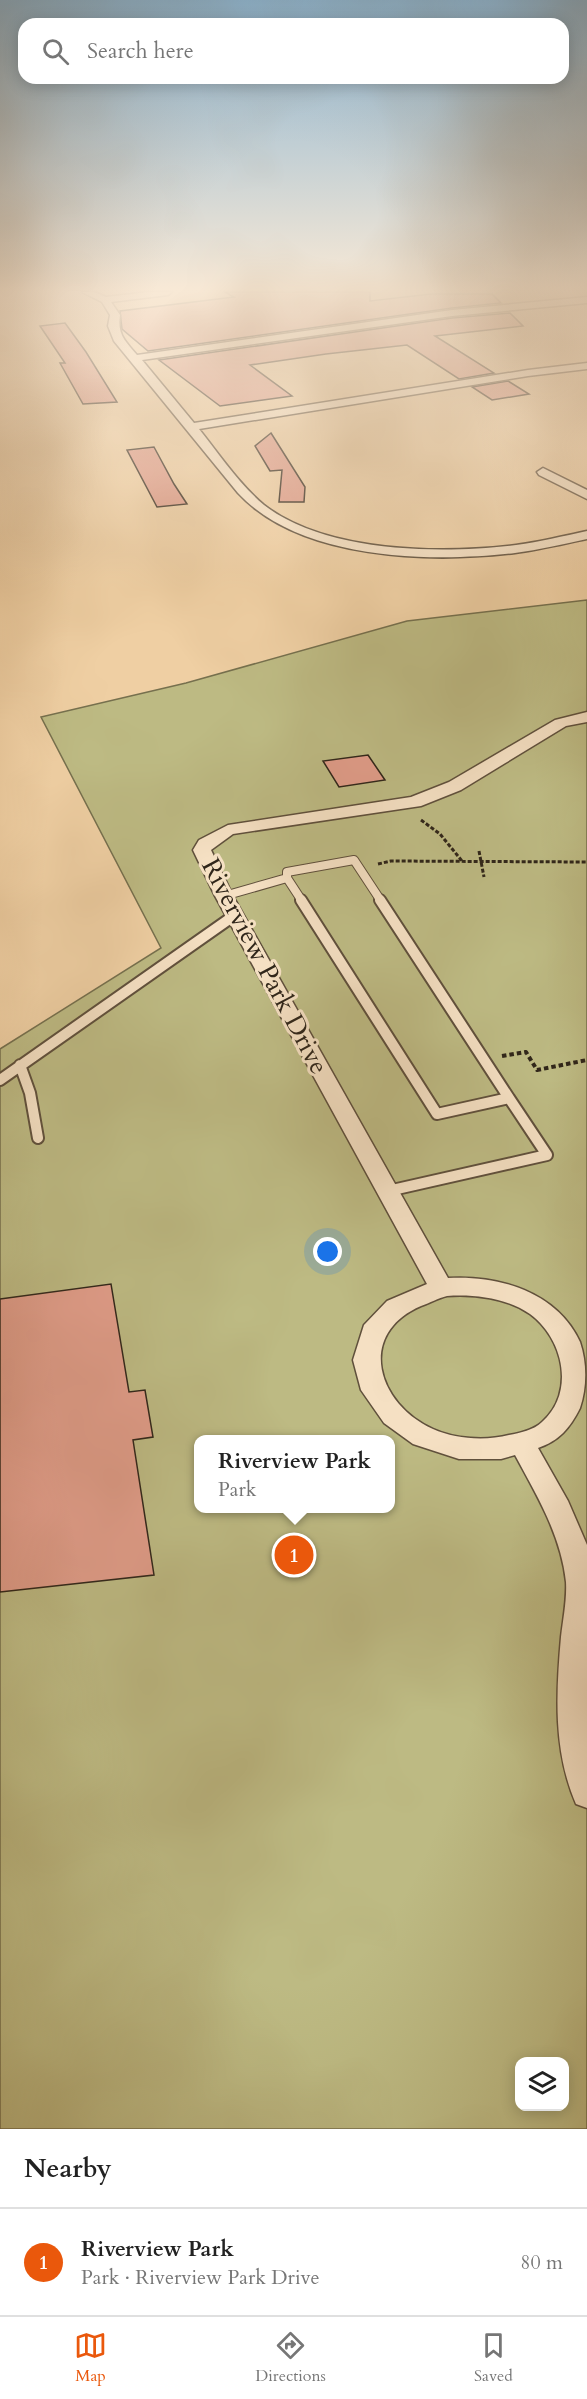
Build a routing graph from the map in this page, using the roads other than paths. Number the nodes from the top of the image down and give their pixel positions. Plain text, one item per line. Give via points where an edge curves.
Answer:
1 (162, 391) edge
2 (413, 391) edge
3 (191, 427) junction
4 (543, 472) dead end
5 (587, 495) edge
6 (587, 535) edge
7 (587, 717) edge
8 (287, 878) junction
9 (224, 896) junction
10 (234, 915) junction
11 (20, 1065) junction
12 (0, 1080) edge
13 (509, 1098) junction
14 (38, 1138) dead end
15 (388, 1191) junction
16 (441, 1288) junction
17 (582, 1352) edge
18 (522, 1444) junction
19 (587, 1793) edge

1 - 3 street
2 - 3 street
3 - 6 street via 262,509 288,524 331,538 417,551 474,552 517,549
4 - 5 street
7 - 9 street, Riverview Park Drive via 561,723 455,786 415,802 228,830 202,850
8 - 9 lane
8 - 13 lane via 437,1114
8 - 13 lane via 287,872 354,860
9 - 10 street, Riverview Park Drive
10 - 11 lane
10 - 15 street, Riverview Park Drive
11 - 12 lane
11 - 14 lane
13 - 15 lane via 547,1155
15 - 16 street, Riverview Park Drive
16 - 17 street via 474,1287 508,1293 538,1307
16 - 18 street via 403,1303 387,1314 371,1336 366,1362 371,1389 389,1414 416,1434 450,1446 487,1450
17 - 18 street via 580,1380 572,1407 552,1429
18 - 19 street via 566,1525 576,1553 580,1612 572,1717 576,1753

